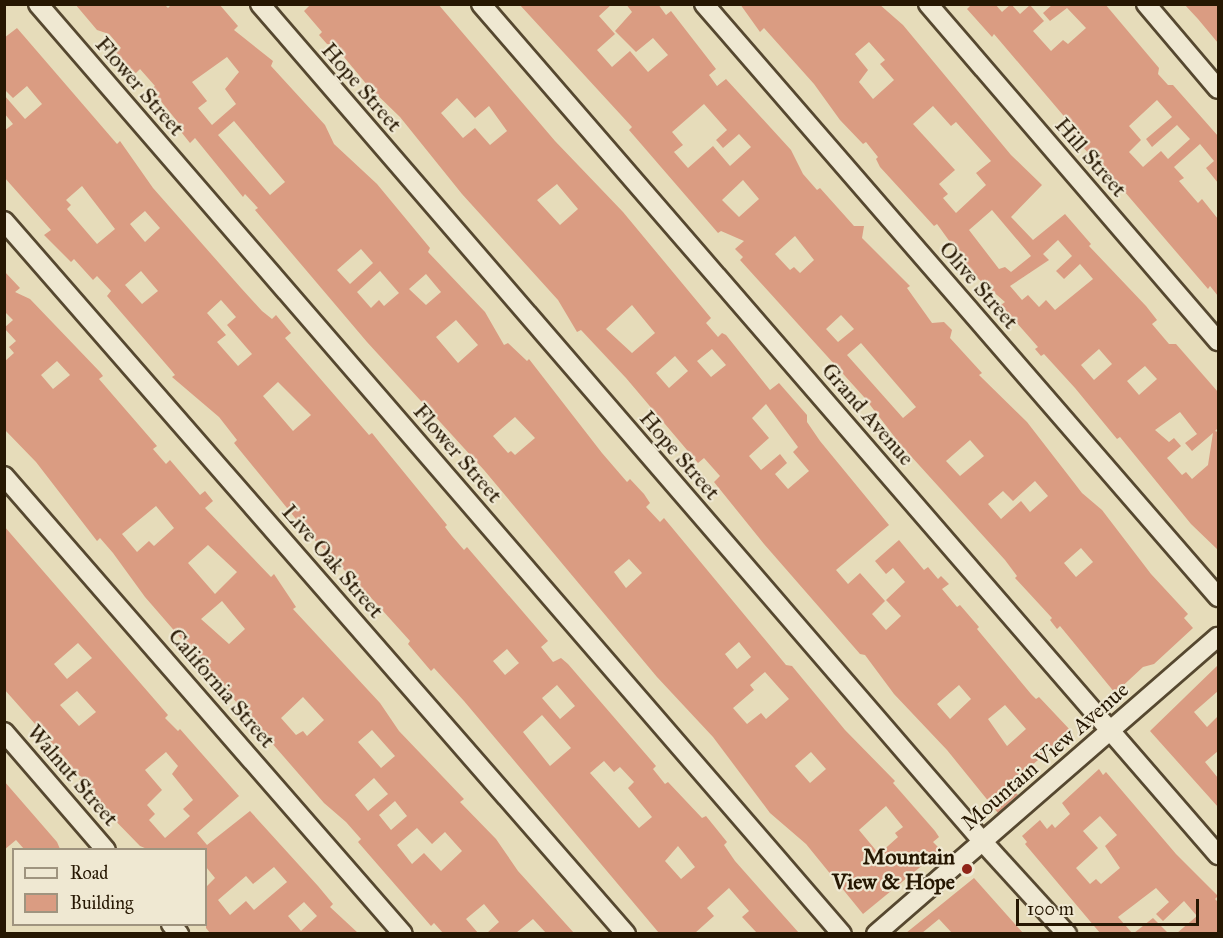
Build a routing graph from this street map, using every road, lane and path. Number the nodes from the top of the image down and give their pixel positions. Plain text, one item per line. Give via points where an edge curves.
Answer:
1 (38, 4) edge
2 (260, 4) edge
3 (482, 4) edge
4 (704, 4) edge
5 (928, 4) edge
6 (1146, 4) edge
7 (1218, 89) edge
8 (4, 221) edge
9 (1218, 341) edge
10 (4, 476) edge
11 (1218, 597) edge
12 (1218, 637) edge
13 (1110, 731) junction
14 (4, 732) edge
15 (983, 842) junction
16 (105, 848) edge
17 (1218, 855) edge
18 (403, 933) edge
19 (626, 933) edge
20 (842, 933) edge
21 (876, 933) edge
22 (1067, 933) edge

1 - 20 street, Flower Street
2 - 15 street, Hope Street
3 - 13 street, Grand Avenue
4 - 11 street, Olive Street
5 - 9 street, Hill Street
6 - 7 street
8 - 19 street, Live Oak Street
10 - 18 street, California Street
12 - 13 street, Mountain View Avenue
13 - 15 street, Mountain View Avenue
13 - 17 street, Grand Avenue
14 - 16 street, Walnut Street
15 - 21 street, Mountain View Avenue
15 - 22 street, Hope Street

